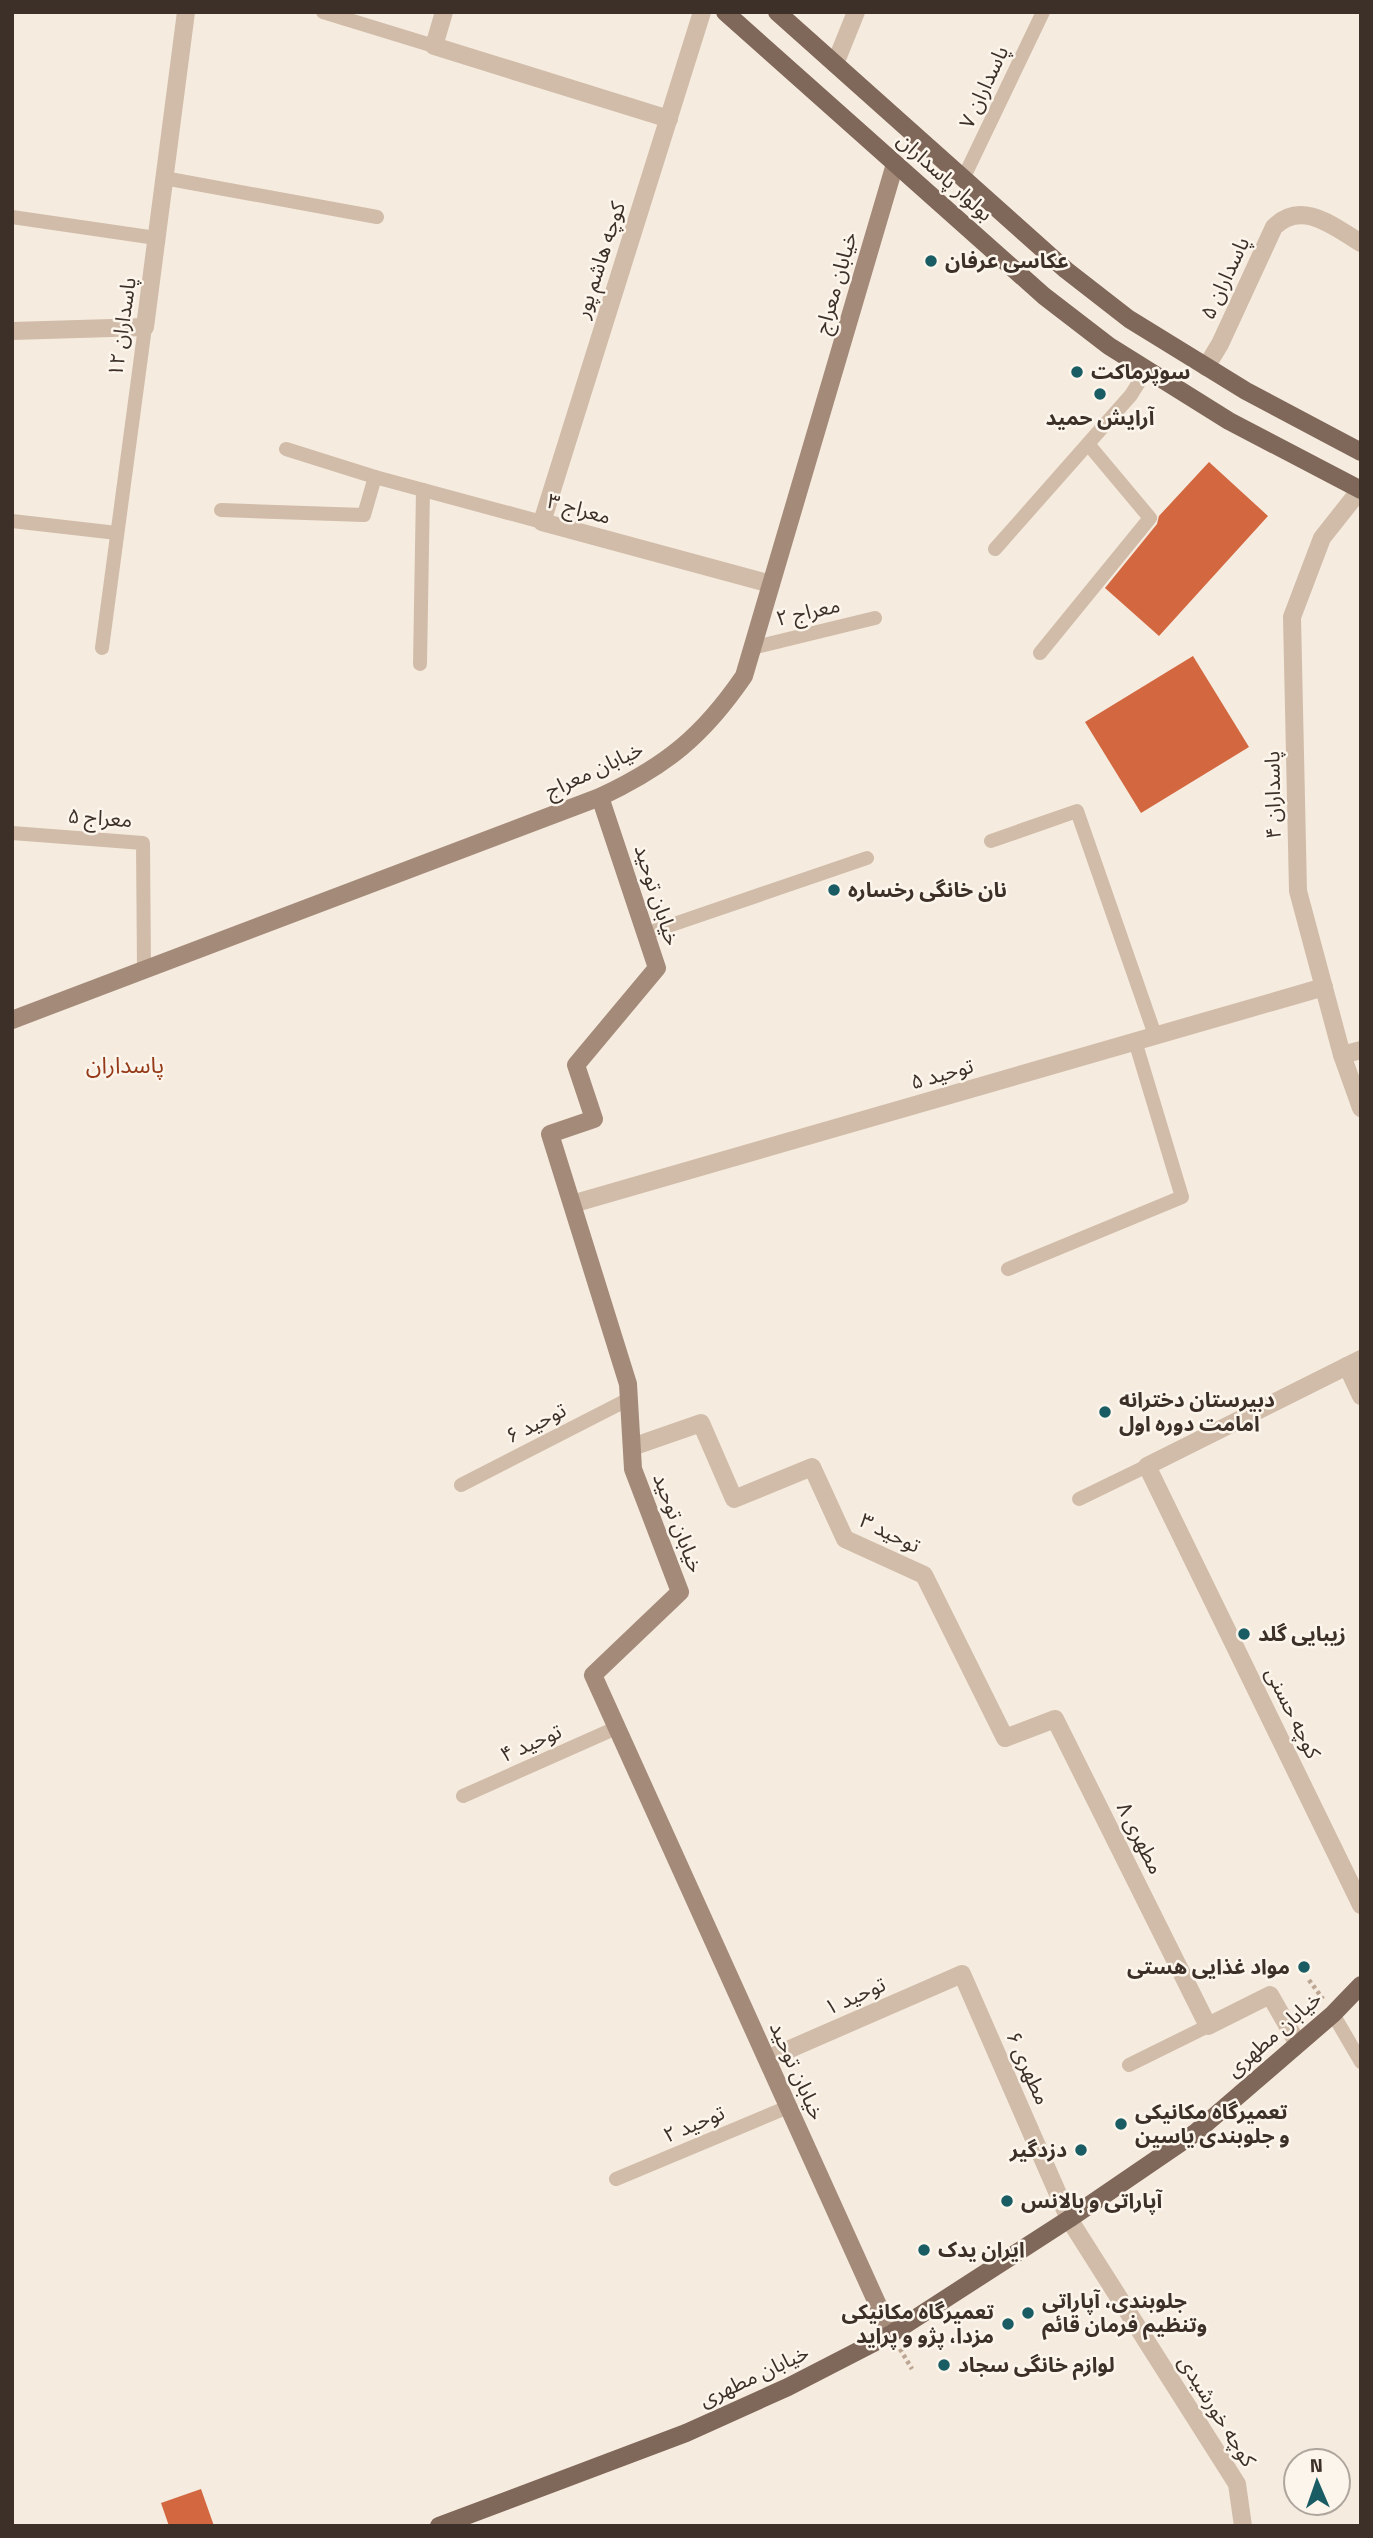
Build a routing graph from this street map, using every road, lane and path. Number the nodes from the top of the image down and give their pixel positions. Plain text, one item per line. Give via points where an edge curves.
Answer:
1 (186, 12) edge
2 (323, 12) edge
3 (444, 12) edge
4 (702, 12) edge
5 (725, 12) edge
6 (777, 12) edge
7 (856, 12) edge
8 (1043, 12) edge
9 (434, 46) junction
10 (835, 64) junction
11 (669, 119) junction
12 (895, 164) junction
13 (164, 178) junction
14 (963, 179) junction
15 (12, 217) edge
16 (377, 217) dead end
17 (156, 238) junction
18 (1361, 243) edge
19 (145, 327) junction
20 (12, 331) edge
21 (1206, 367) junction
22 (1146, 371) junction
23 (1088, 444) junction
24 (286, 449) dead end
25 (1361, 452) edge
26 (375, 477) junction
27 (423, 490) junction
28 (1360, 490) edge
29 (221, 510) dead end
30 (12, 521) edge
31 (542, 522) junction
32 (117, 533) junction
33 (995, 549) dead end
34 (771, 584) junction
35 (875, 618) dead end
36 (102, 648) dead end
37 (752, 648) junction
38 (1040, 653) dead end
39 (420, 664) dead end
40 (600, 797) junction
41 (12, 833) edge
42 (991, 841) dead end
43 (867, 858) dead end
44 (645, 934) junction
45 (144, 970) junction
46 (1324, 987) junction
47 (12, 1020) edge
48 (1155, 1035) junction
49 (1135, 1041) junction
50 (1361, 1050) edge
51 (1342, 1055) junction
52 (1361, 1108) edge
53 (572, 1204) junction
54 (1008, 1269) dead end
55 (1354, 1363) edge
56 (1361, 1396) edge
57 (629, 1399) junction
58 (632, 1447) junction
59 (1147, 1466) junction
60 (461, 1485) dead end
61 (1079, 1499) dead end
62 (616, 1728) junction
63 (1005, 1738) joint
64 (463, 1796) dead end
65 (1361, 1905) edge
66 (962, 1974) joint
67 (1361, 1985) edge
68 (1333, 2014) junction
69 (1208, 2026) junction
70 (1298, 2044) junction
71 (767, 2060) junction
72 (1361, 2062) edge
73 (1129, 2065) dead end
74 (788, 2107) junction
75 (616, 2179) dead end
76 (1069, 2220) junction
77 (891, 2334) junction
78 (439, 2526) edge
79 (1242, 2526) edge

1 - 13 street, پاسداران ۱۲
2 - 9 lane
3 - 9 street
4 - 11 street, کوچه هاشم پور
5 - 12 main road, بولوار پاسداران
6 - 10 main road, بولوار پاسداران
7 - 10 street
8 - 14 lane, پاسداران ۷
9 - 11 street
10 - 14 main road, بولوار پاسداران
11 - 31 street, کوچه هاشم پور
12 - 22 main road, بولوار پاسداران via 1044,296
12 - 34 street, خیابان معراج
13 - 16 lane
13 - 17 street, پاسداران ۱۲
14 - 21 main road, بولوار پاسداران via 1076,278
15 - 17 lane
17 - 19 street, پاسداران ۱۲
18 - 21 street, پاسداران ۵ via 1313,216 1282,219
19 - 20 street
19 - 32 lane, پاسداران ۱۲
21 - 25 main road, بولوار پاسداران
22 - 23 lane
22 - 28 main road, بولوار پاسداران
23 - 33 lane
23 - 38 lane via 1150,518
24 - 26 lane, معراج ۳
26 - 27 lane, معراج ۳
26 - 29 lane via 364,515
27 - 31 lane, معراج ۳
27 - 39 lane
28 - 46 street, پاسداران ۴ via 1322,538 1292,617 1298,891
30 - 32 lane
31 - 34 street, معراج ۳
32 - 36 lane, پاسداران ۱۲
34 - 37 street, خیابان معراج
35 - 37 lane, معراج ۲
37 - 40 street, خیابان معراج via 744,676 696,736 656,767
40 - 44 street, خیابان توحید
40 - 45 street, خیابان معراج
41 - 45 lane, معراج ۵ via 143,843
42 - 48 lane via 1077,810
43 - 44 lane
44 - 53 street, خیابان توحید via 657,968 576,1065 594,1119 550,1134
45 - 47 street, خیابان معراج
46 - 48 street, توحید ۵
46 - 51 street, پاسداران ۴
48 - 49 street, توحید ۵
49 - 53 street, توحید ۵
49 - 54 lane via 1182,1197
50 - 51 street
51 - 52 street, پاسداران ۴
53 - 57 street, خیابان توحید
55 - 56 street
55 - 59 street
57 - 58 street, خیابان توحید
57 - 60 lane, توحید ۶
58 - 62 street, خیابان توحید via 633,1469 680,1592 593,1675
58 - 63 street, توحید ۳ via 701,1423 734,1499 812,1467 845,1539 925,1575
59 - 61 lane
59 - 65 street, کوچه حسنی
62 - 64 lane, توحید ۴
62 - 71 street, خیابان توحید
63 - 69 street, مطهری ۸ via 1055,1718
66 - 71 street, توحید ۱
66 - 76 street, مطهری ۶
67 - 68 main road, خیابان مطهری
68 - 70 main road, خیابان مطهری
68 - 72 lane
69 - 70 street via 1270,1995
69 - 73 lane
70 - 76 main road, خیابان مطهری via 1195,2133
71 - 74 street, خیابان توحید
74 - 75 lane, توحید ۲
74 - 77 street, خیابان توحید
76 - 77 main road, خیابان مطهری
76 - 79 street, کوچه خورشیدی via 1237,2484
77 - 78 main road, خیابان مطهری via 686,2433

